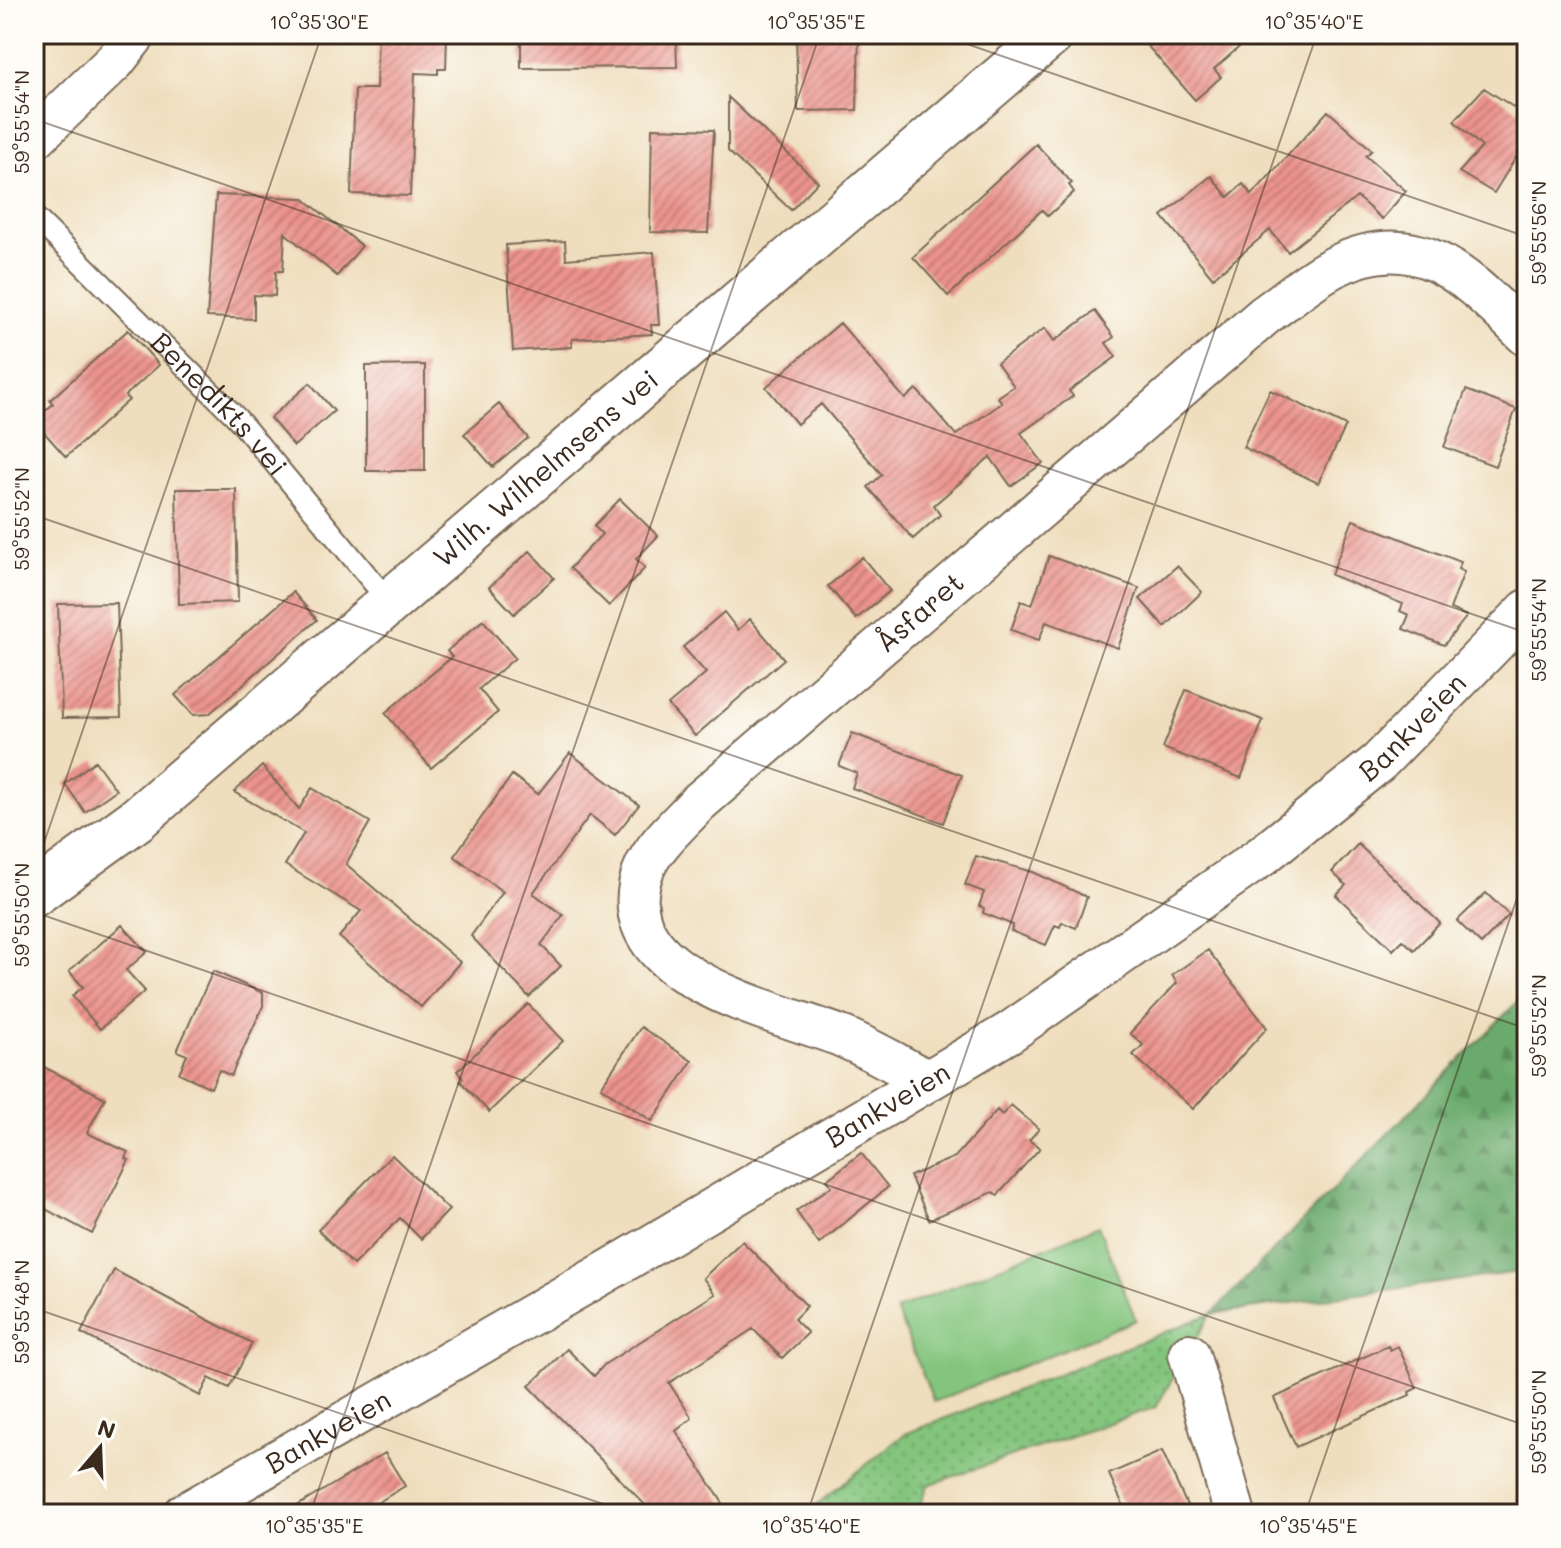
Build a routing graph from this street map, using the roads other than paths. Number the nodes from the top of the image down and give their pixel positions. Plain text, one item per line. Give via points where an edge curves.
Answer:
1 (136, 34) edge
2 (1052, 34) edge
3 (34, 139) edge
4 (34, 216) edge
5 (1527, 336) edge
6 (390, 603) junction
7 (1527, 610) edge
8 (34, 894) edge
9 (925, 1079) junction
10 (1189, 1354) dead end
11 (184, 1514) edge
12 (1235, 1514) edge

1 - 3 street
2 - 6 street, Wilh. Wilhelmsens vei
4 - 6 lane, Benedikts vei via 237,418
5 - 9 street, Åsfaret via 1469,281 1437,260 1402,250 1370,253 1334,267 1265,315 698,803 664,841 644,870 639,906 646,934 667,961 699,984 846,1038
6 - 8 street, Wilh. Wilhelmsens vei via 137,819
7 - 9 street, Bankveien via 1379,762 1262,856 1010,1032
9 - 11 street, Bankveien via 769,1176
10 - 12 street

